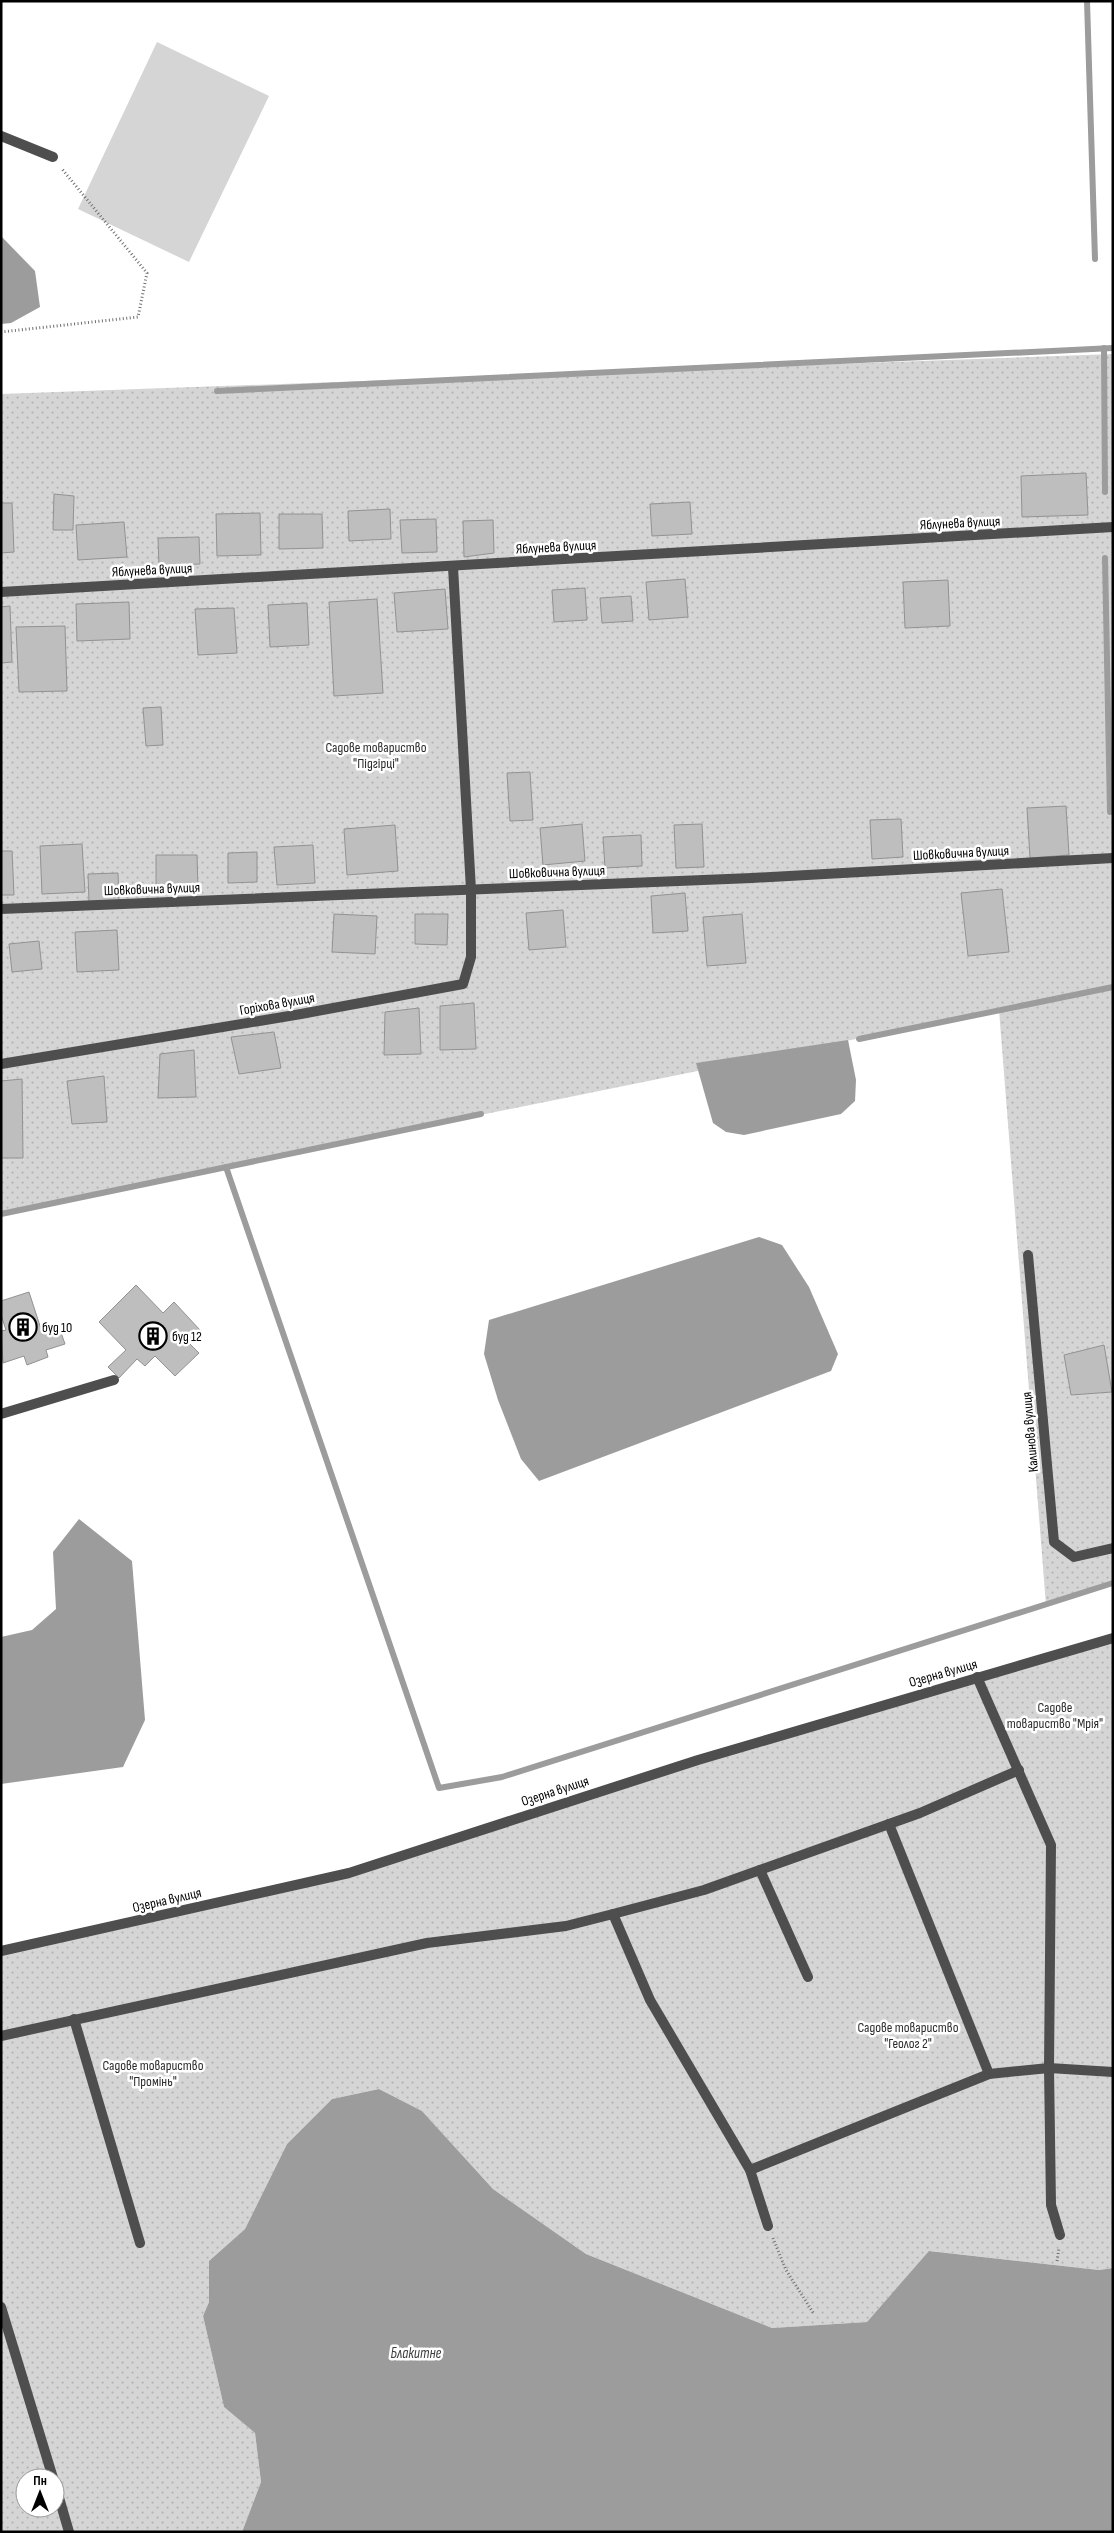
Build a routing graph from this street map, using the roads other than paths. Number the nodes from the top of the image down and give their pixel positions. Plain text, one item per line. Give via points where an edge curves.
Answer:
1 (1, 136) edge
2 (53, 157) road end
3 (1113, 527) edge
4 (453, 567) junction
5 (1, 592) edge
6 (1113, 858) edge
7 (471, 890) junction
8 (1, 909) edge
9 (1, 1064) edge
10 (1028, 1256) dead end
11 (114, 1380) dead end
12 (1, 1414) edge
13 (1113, 1548) edge
14 (1113, 1638) edge
15 (977, 1677) junction
16 (1019, 1770) junction
17 (889, 1824) junction
18 (760, 1870) junction
19 (613, 1914) junction
20 (1, 1951) edge
21 (808, 1977) dead end
22 (74, 2019) junction
23 (1, 2036) edge
24 (1049, 2068) junction
25 (1113, 2072) edge
26 (989, 2074) junction
27 (750, 2170) junction
28 (768, 2226) road end
29 (1060, 2235) dead end
30 (140, 2244) dead end
31 (1, 2307) edge
32 (50, 2468) edge
33 (65, 2516) edge
34 (70, 2532) edge

1 - 2 street
3 - 4 street, Яблунева вулиця
4 - 5 street, Яблунева вулиця
4 - 7 street
6 - 7 street, Шовковична вулиця
7 - 8 street, Шовковична вулиця
7 - 9 street, Горіхова вулиця via 472,957 463,984
10 - 13 street, Калинова вулиця via 1054,1542 1074,1557
11 - 12 street
14 - 15 street, Озерна вулиця
15 - 16 street
15 - 20 street, Озерна вулиця via 698,1760 349,1872
16 - 17 street via 920,1814
16 - 24 street via 1050,1845
17 - 18 street
17 - 26 street
18 - 19 street via 704,1890
18 - 21 street
19 - 22 street via 566,1926 427,1943
19 - 27 street via 650,2000
22 - 23 street
22 - 30 street
24 - 25 street
24 - 26 street
24 - 29 street via 1051,2205
26 - 27 street
27 - 28 street
31 - 32 street
33 - 34 street

